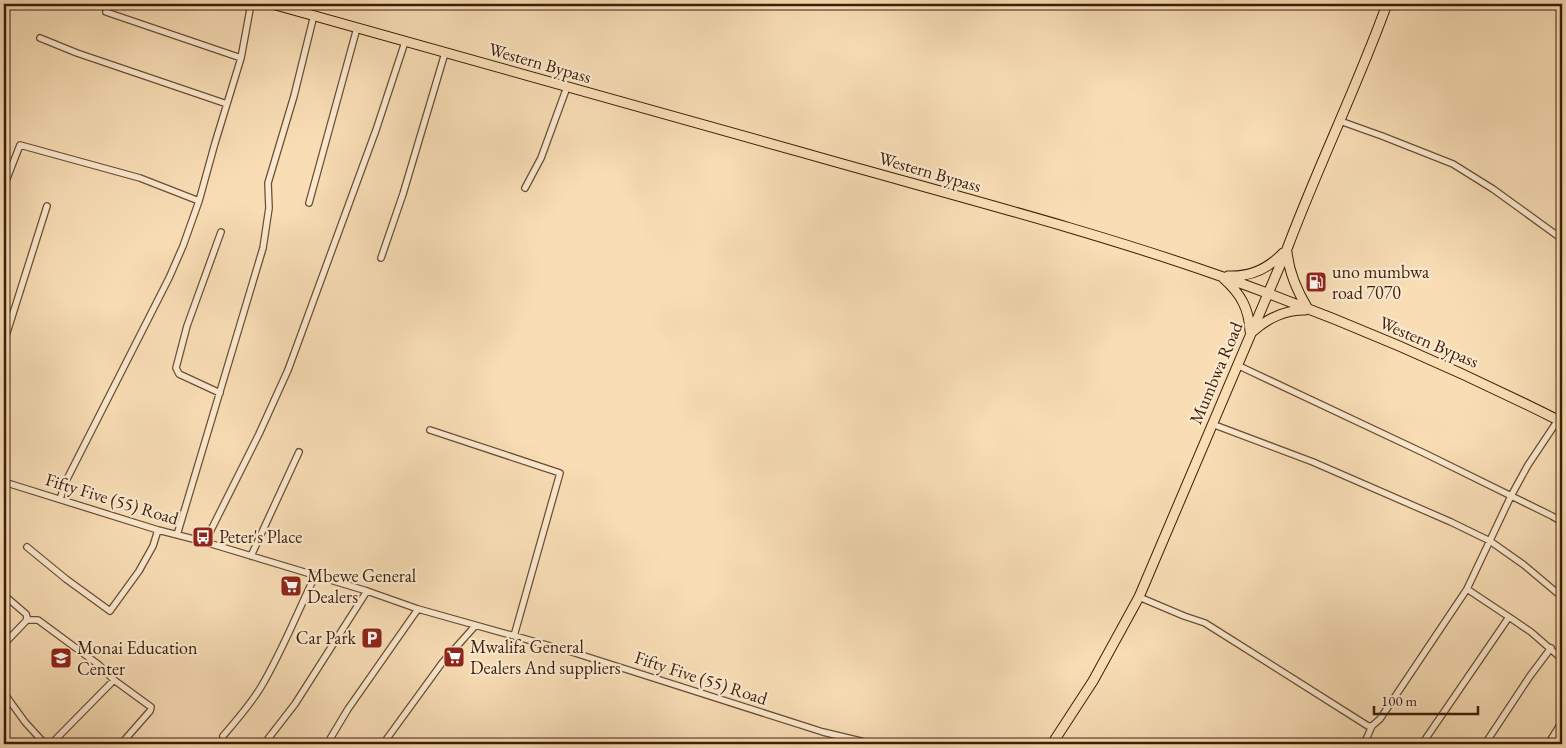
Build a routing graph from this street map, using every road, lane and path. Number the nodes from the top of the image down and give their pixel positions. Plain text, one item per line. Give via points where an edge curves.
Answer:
1 (251, 4) edge
2 (272, 4) edge
3 (1387, 4) edge
4 (106, 12) dead end
5 (314, 15) junction
6 (357, 28) junction
7 (40, 38) dead end
8 (404, 42) junction
9 (445, 53) junction
10 (241, 58) junction
11 (568, 87) junction
12 (227, 104) junction
13 (1340, 121) junction
14 (4, 186) edge
15 (525, 188) dead end
16 (199, 202) junction
17 (309, 203) dead end
18 (46, 206) dead end
19 (221, 232) dead end
20 (1562, 238) edge
21 (1287, 249) junction
22 (381, 258) dead end
23 (1220, 276) junction
24 (1268, 293) junction
25 (1308, 310) junction
26 (1250, 334) junction
27 (4, 342) edge
28 (1237, 365) junction
29 (220, 393) junction
30 (1560, 421) edge
31 (1212, 424) junction
32 (430, 430) dead end
33 (299, 452) dead end
34 (4, 482) edge
35 (1511, 496) junction
36 (60, 499) junction
37 (1562, 522) edge
38 (158, 530) junction
39 (177, 535) junction
40 (1490, 541) junction
41 (205, 542) junction
42 (27, 547) dead end
43 (251, 556) junction
44 (315, 576) junction
45 (1467, 588) junction
46 (367, 591) junction
47 (4, 596) edge
48 (1562, 596) edge
49 (1139, 597) junction
50 (418, 609) junction
51 (1509, 617) junction
52 (27, 620) junction
53 (475, 626) junction
54 (514, 636) junction
55 (4, 644) edge
56 (1551, 648) junction
57 (1562, 659) edge
58 (114, 680) junction
59 (4, 693) edge
60 (1562, 722) edge
61 (1372, 726) junction
62 (223, 736) dead end
63 (44, 744) edge
64 (51, 744) edge
65 (121, 744) edge
66 (264, 744) edge
67 (327, 744) edge
68 (383, 744) edge
69 (873, 744) edge
70 (1052, 744) edge
71 (1364, 744) edge
72 (1422, 744) edge
73 (1485, 744) edge
74 (1548, 744) edge

1 - 10 street
2 - 5 main road, Western Bypass
3 - 13 main road, Mumbwa Road
4 - 10 street
5 - 6 main road, Western Bypass
5 - 29 street via 268,183 269,208 263,248
6 - 8 main road, Western Bypass
6 - 17 street
7 - 12 street
8 - 9 main road, Western Bypass
8 - 41 street via 373,139 288,370
9 - 11 main road, Western Bypass
9 - 22 street
10 - 12 street
11 - 15 street via 541,158
11 - 23 main road, Western Bypass via 1034,218
12 - 16 street
13 - 20 street via 1453,164
13 - 21 main road, Mumbwa Road
14 - 16 street via 20,145 140,178
16 - 36 street via 169,278 66,481
18 - 27 street
19 - 29 street via 187,326 176,368 179,374
21 - 23 main road via 1257,272 1240,277
21 - 24 main road, Mumbwa Road
21 - 25 main road via 1295,287
23 - 24 main road, Western Bypass
23 - 26 main road via 1234,288 1243,302 1250,318
24 - 25 main road, Western Bypass
24 - 26 main road, Mumbwa Road
25 - 26 main road via 1282,313
25 - 30 main road, Western Bypass via 1461,373
26 - 28 main road, Mumbwa Road
28 - 31 main road, Mumbwa Road
28 - 35 street
29 - 39 street
30 - 35 street via 1528,465
31 - 40 street via 1313,462
31 - 49 main road, Mumbwa Road
32 - 54 street via 560,473
33 - 43 street
34 - 36 street, Fifty Five (55) Road
35 - 37 street
35 - 40 street
36 - 38 street, Fifty Five (55) Road
38 - 39 street, Fifty Five (55) Road
38 - 42 street via 140,571 110,611
39 - 41 street, Fifty Five (55) Road
40 - 45 street
40 - 48 street
41 - 43 street, Fifty Five (55) Road
43 - 44 street, Fifty Five (55) Road
44 - 46 street, Fifty Five (55) Road
44 - 62 street via 260,688
45 - 51 street
45 - 61 street via 1380,719
46 - 50 street, Fifty Five (55) Road
46 - 66 street via 295,704
47 - 52 street via 26,614
49 - 61 street via 1205,623
49 - 70 main road, Mumbwa Road via 1093,681
50 - 53 street, Fifty Five (55) Road
50 - 67 street
51 - 56 street
51 - 72 street
52 - 55 street
52 - 58 street via 38,620
53 - 54 street, Fifty Five (55) Road
53 - 68 street via 442,664
54 - 69 street, Fifty Five (55) Road via 823,732
56 - 57 street
56 - 73 street
58 - 64 street
58 - 65 street via 151,707
59 - 63 street
60 - 74 street
61 - 71 street

